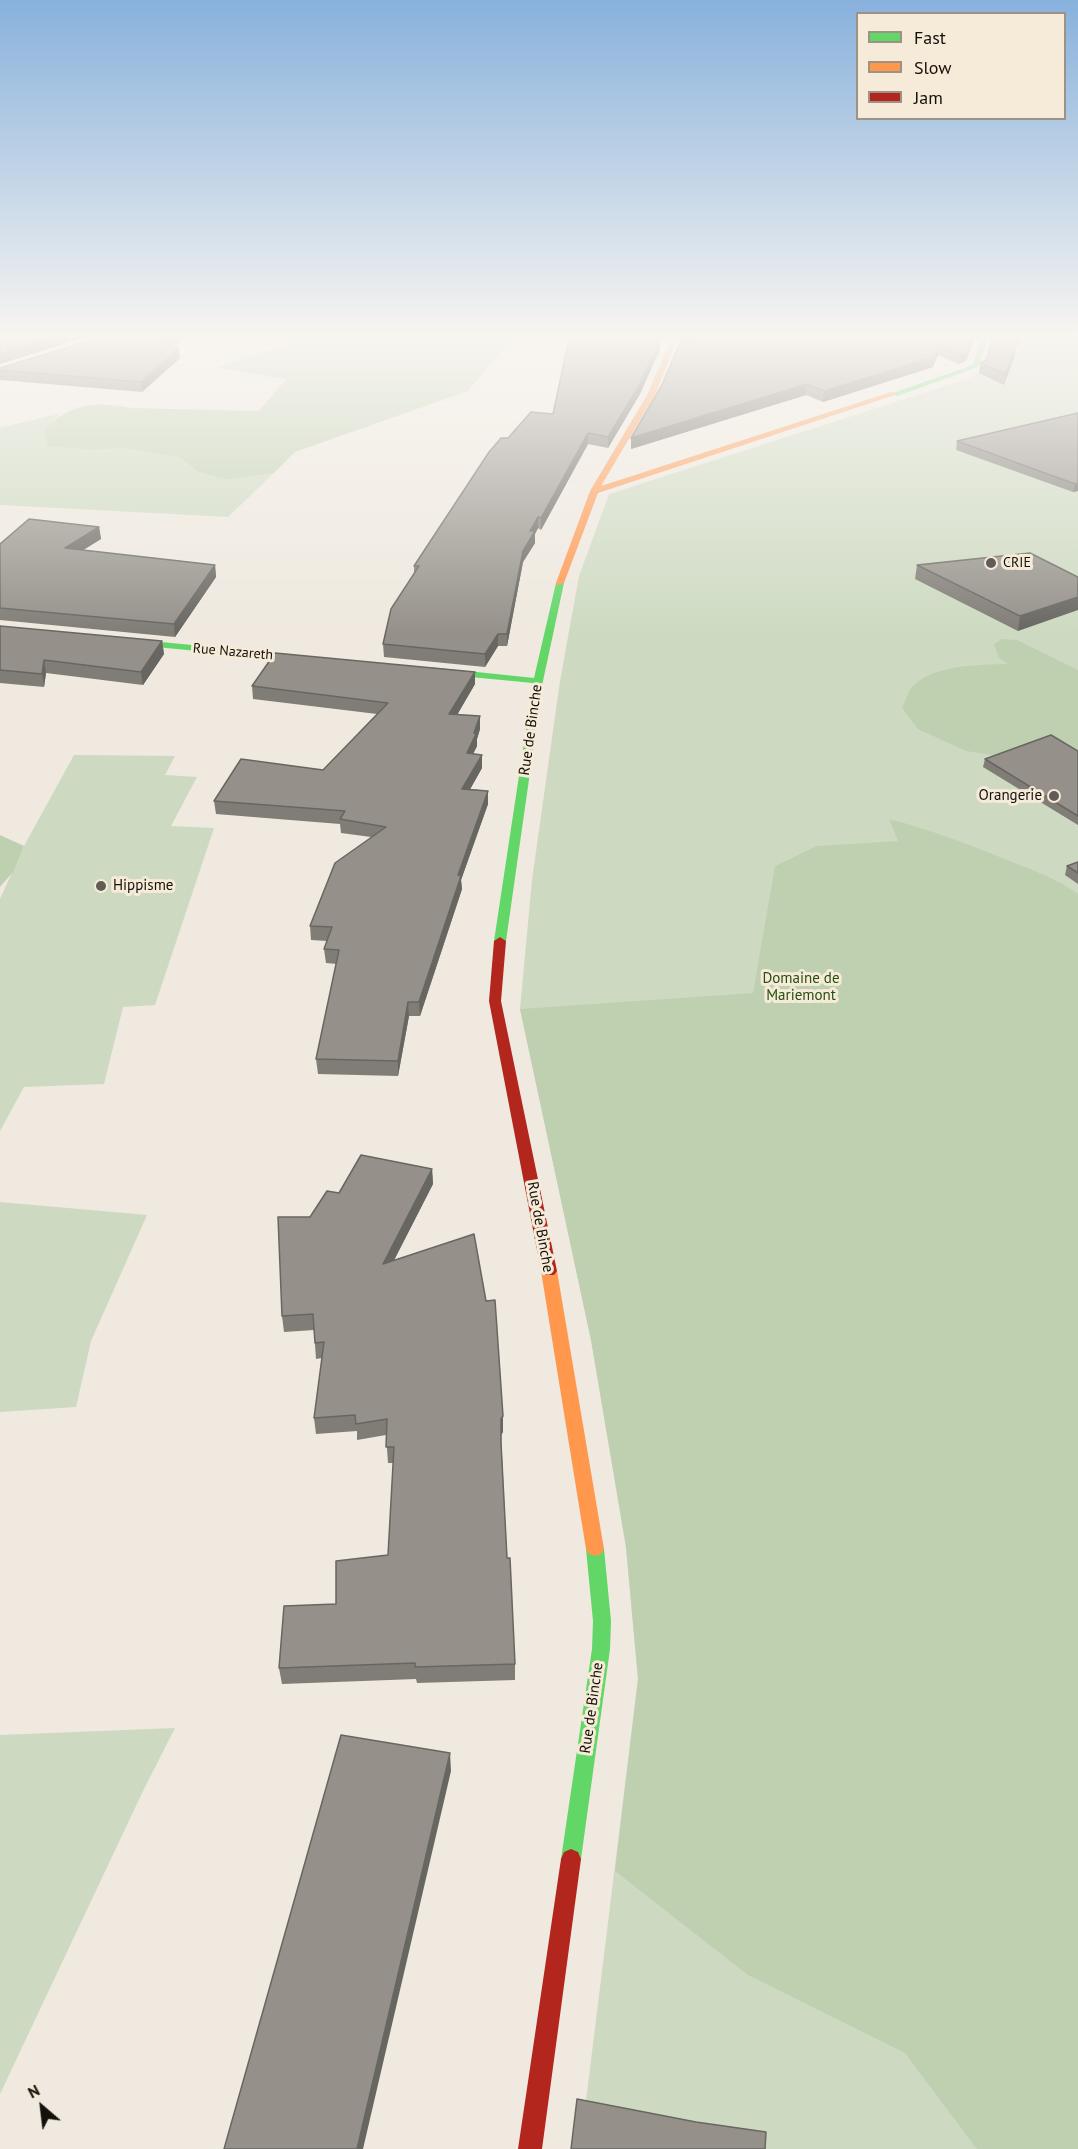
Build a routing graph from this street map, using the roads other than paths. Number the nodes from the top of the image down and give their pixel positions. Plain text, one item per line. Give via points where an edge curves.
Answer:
1 (629, 433) edge
2 (772, 433) edge
3 (594, 491) junction
4 (107, 640) edge
5 (330, 661) edge
6 (411, 669) edge
7 (538, 681) junction
8 (530, 2149) edge

1 - 3 street, Rue de Binche
2 - 3 street
3 - 7 street, Rue de Binche via 561,576
4 - 5 street, Rue Nazareth
6 - 7 street
7 - 8 street, Rue de Binche via 501,927 495,1001 540,1219 593,1534 602,1621

